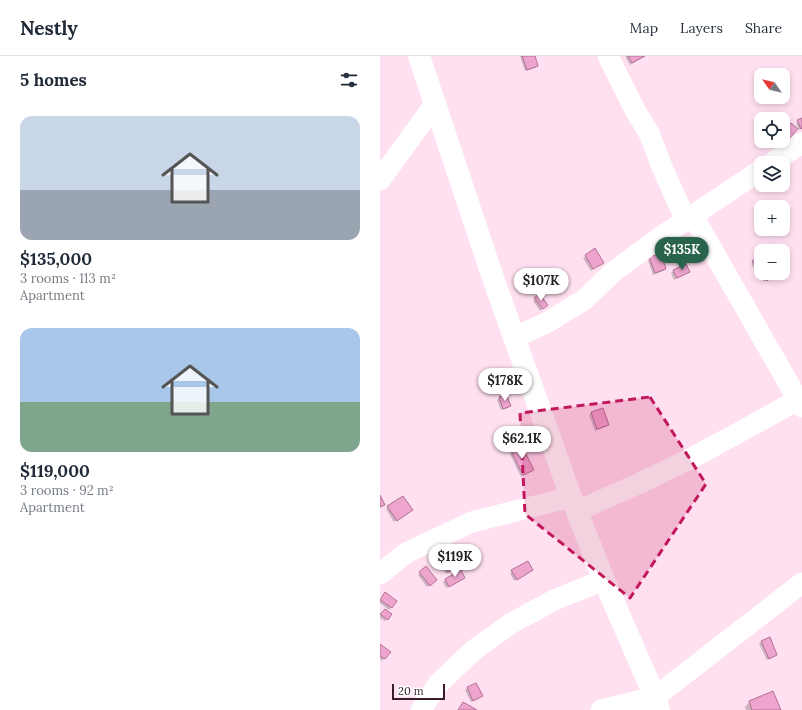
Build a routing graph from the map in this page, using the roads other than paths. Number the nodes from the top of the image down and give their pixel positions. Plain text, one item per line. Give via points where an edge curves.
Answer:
1 (419, 56) edge
2 (608, 56) edge
3 (435, 104) junction
4 (802, 143) edge
5 (782, 156) edge
6 (754, 175) edge
7 (380, 180) edge
8 (689, 218) junction
9 (514, 338) junction
10 (801, 401) edge
11 (574, 504) junction
12 (380, 574) edge
13 (604, 580) junction
14 (802, 584) edge
15 (657, 704) edge
16 (421, 710) edge
17 (601, 710) edge

1 - 3 street
2 - 8 street via 649,133 662,167
3 - 7 street
3 - 9 street
4 - 5 street
6 - 8 street
8 - 9 street via 613,272 584,300 548,322
8 - 10 street
9 - 11 street
10 - 11 street via 640,483
11 - 12 street via 472,522 406,553
11 - 13 street
13 - 15 street
13 - 16 street via 554,600 510,624 474,650 438,684
14 - 15 street
15 - 17 street

